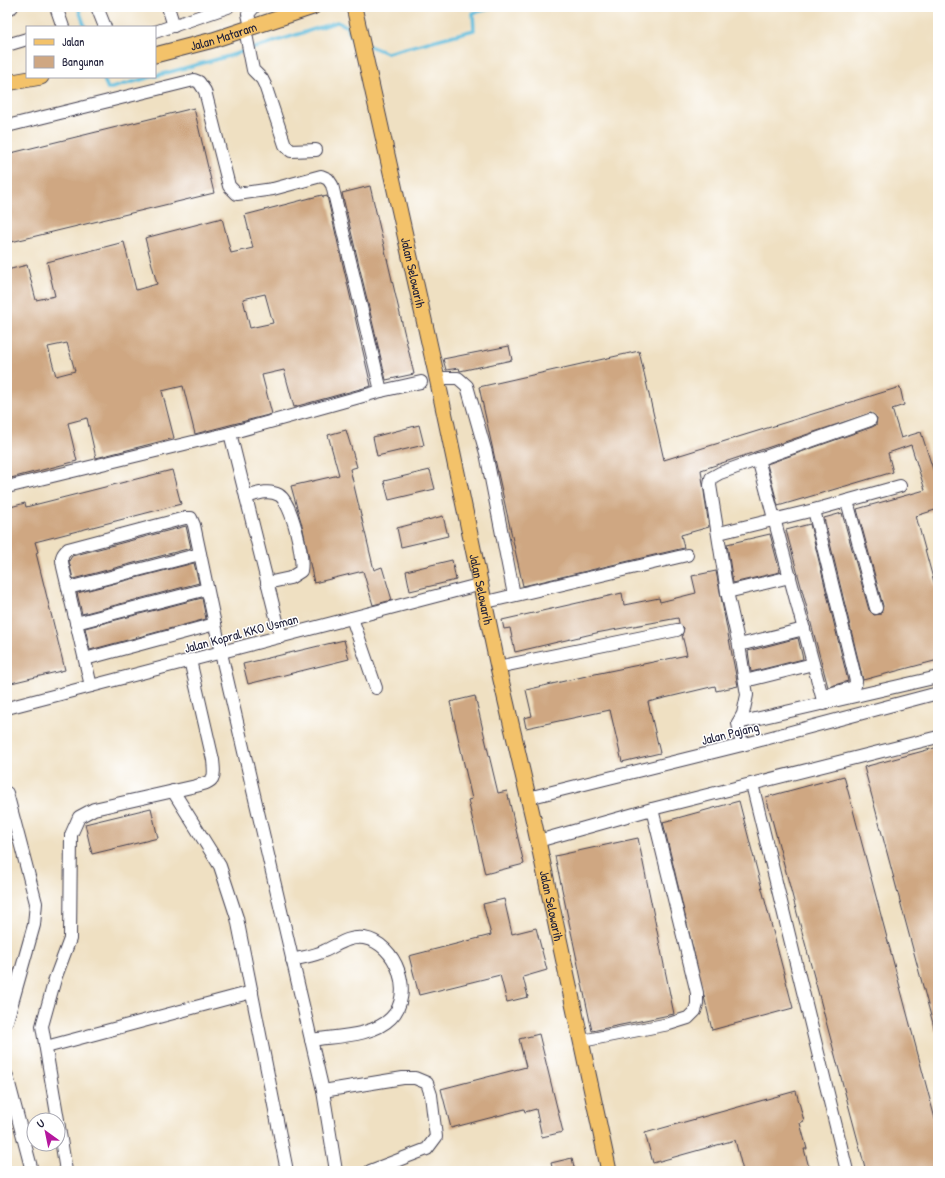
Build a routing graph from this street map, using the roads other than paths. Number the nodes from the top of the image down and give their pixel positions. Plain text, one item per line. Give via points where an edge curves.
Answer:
1 (12, 7) edge
2 (56, 7) edge
3 (98, 7) edge
4 (168, 7) edge
5 (228, 7) edge
6 (254, 7) edge
7 (313, 7) edge
8 (354, 7) edge
9 (7, 9) edge
10 (60, 26) edge
11 (105, 26) edge
12 (174, 26) junction
13 (156, 32) edge
14 (248, 33) junction
15 (26, 38) edge
16 (7, 45) edge
17 (156, 56) edge
18 (35, 78) edge
19 (7, 83) edge
20 (7, 126) edge
21 (316, 150) dead end
22 (438, 378) junction
23 (421, 382) dead end
24 (381, 391) junction
25 (870, 420) dead end
26 (230, 433) junction
27 (758, 459) junction
28 (900, 486) dead end
29 (7, 487) edge
30 (246, 497) junction
31 (847, 501) junction
32 (814, 510) junction
33 (775, 519) junction
34 (719, 533) junction
35 (200, 554) junction
36 (687, 555) dead end
37 (790, 577) junction
38 (267, 583) junction
39 (482, 584) junction
40 (68, 588) junction
41 (208, 589) junction
42 (727, 592) junction
43 (514, 595) junction
44 (486, 602) junction
45 (876, 608) dead end
46 (352, 618) junction
47 (76, 623) junction
48 (215, 624) junction
49 (804, 629) junction
50 (677, 630) dead end
51 (280, 637) junction
52 (739, 645) junction
53 (221, 653) junction
54 (85, 659) junction
55 (190, 660) junction
56 (813, 664) junction
57 (498, 667) junction
58 (938, 677) edge
59 (745, 681) junction
60 (91, 686) junction
61 (376, 688) dead end
62 (938, 693) edge
63 (823, 700) junction
64 (7, 708) edge
65 (738, 723) junction
66 (938, 737) edge
67 (742, 745) junction
68 (752, 784) junction
69 (173, 791) junction
70 (7, 793) edge
71 (528, 798) junction
72 (652, 809) junction
73 (538, 841) junction
74 (292, 960) junction
75 (252, 992) junction
76 (7, 1021) edge
77 (311, 1040) junction
78 (582, 1041) junction
79 (46, 1047) junction
80 (7, 1076) edge
81 (323, 1092) junction
82 (57, 1112) edge
83 (63, 1152) edge
84 (32, 1171) edge
85 (66, 1171) edge
86 (287, 1171) edge
87 (336, 1171) edge
88 (370, 1171) edge
89 (609, 1171) edge
90 (847, 1171) edge

1 - 9 street
2 - 10 street
3 - 11 street
4 - 12 street
5 - 12 street
6 - 14 street via 248,14
7 - 14 main road, Jalan Mataram
8 - 22 main road, Jalan Selowarih
12 - 13 street
14 - 17 main road, Jalan Mataram
14 - 21 street via 253,70 266,85 284,145 291,151
15 - 16 street
18 - 19 main road
20 - 24 street via 160,87 194,80 199,82 205,91 229,186 237,194 272,189 321,176 328,179 332,185
22 - 39 main road, Jalan Selowarih
22 - 43 street via 458,378 468,386 486,453
23 - 24 street
24 - 26 street
25 - 27 street
26 - 29 street
26 - 30 street
27 - 33 street
27 - 34 street via 711,478
28 - 31 street
30 - 38 street
30 - 38 street via 272,492 285,500 292,513 301,571 290,578
31 - 32 street
31 - 45 street
32 - 33 street
32 - 63 street via 856,680 855,686
33 - 34 street
33 - 37 street
34 - 42 street
35 - 40 street
35 - 40 street via 194,525 190,518 185,518 68,549 61,557
35 - 41 street
36 - 43 street
37 - 42 street
37 - 49 street
38 - 51 street
39 - 44 main road, Jalan Selowarih
39 - 46 street, Jalan Kopral KKO Usman
40 - 47 street
41 - 47 street
41 - 48 street
42 - 52 street
43 - 44 street
44 - 57 main road, Jalan Selowarih
46 - 51 street, Jalan Kopral KKO Usman
46 - 61 street
47 - 54 street
48 - 53 street
48 - 54 street
49 - 52 street
49 - 56 street
50 - 57 street
51 - 53 street, Jalan Kopral KKO Usman
52 - 59 street
53 - 55 street, Jalan Kopral KKO Usman
53 - 74 street
54 - 60 street
55 - 60 street, Jalan Kopral KKO Usman
55 - 69 street via 213,760 214,776 208,783
56 - 59 street
56 - 63 street
57 - 71 main road, Jalan Selowarih
58 - 63 street
59 - 65 street via 747,694
60 - 64 street, Jalan Kopral KKO Usman
62 - 67 street, Jalan Pajang
63 - 65 street
65 - 67 street
66 - 68 street
67 - 71 street, Jalan Pajang
68 - 72 street
68 - 90 street
69 - 75 street via 220,866 237,918
69 - 79 street via 94,809 79,817 71,835 70,939 55,979 42,1026
70 - 76 street via 36,903 34,926
71 - 73 main road, Jalan Selowarih
72 - 73 street
72 - 78 street via 697,993 695,1012 688,1018 669,1024
73 - 78 main road, Jalan Selowarih
74 - 77 street
74 - 77 street via 324,951 348,939 364,938 377,942 386,949 395,962 402,983 401,1000 392,1018 375,1029
75 - 79 street
75 - 86 street
77 - 81 street
78 - 89 main road, Jalan Selowarih
79 - 82 street
80 - 84 street
81 - 87 street
81 - 88 street via 403,1078 415,1078 426,1083 431,1095 436,1137 427,1149
83 - 85 street

